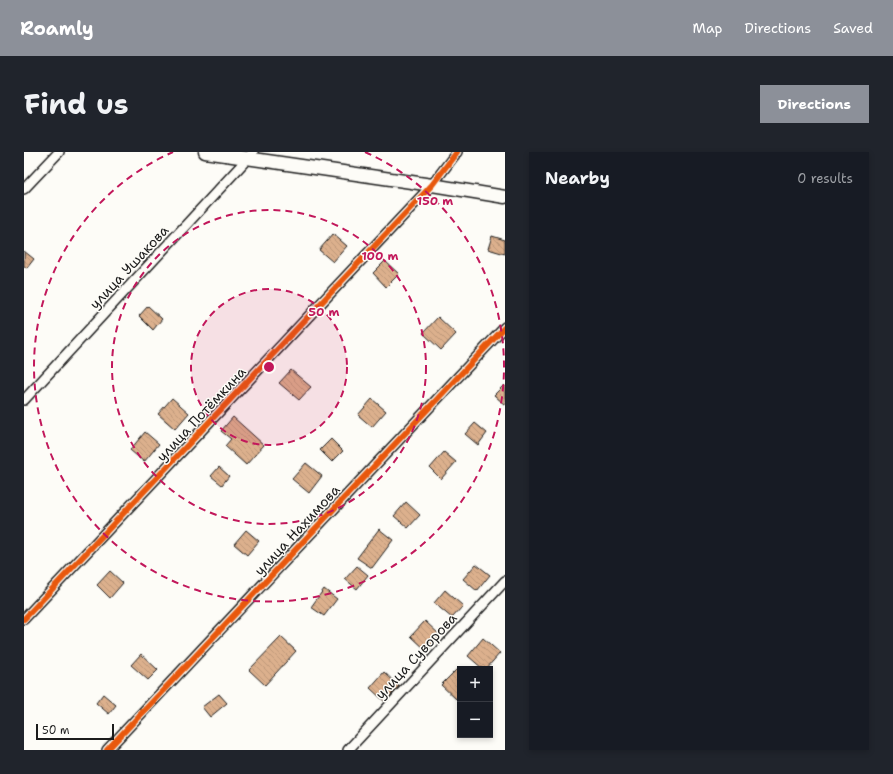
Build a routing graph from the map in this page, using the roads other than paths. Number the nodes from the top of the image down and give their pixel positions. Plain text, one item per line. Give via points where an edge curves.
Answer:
1 (59, 152) edge
2 (205, 152) edge
3 (457, 152) edge
4 (251, 155) edge
5 (432, 185) junction
6 (24, 189) edge
7 (505, 197) edge
8 (505, 327) edge
9 (24, 400) edge
10 (505, 581) edge
11 (24, 619) edge
12 (107, 750) edge
13 (348, 750) edge

1 - 6 street
2 - 4 street
3 - 5 street, улица Потёмкина
4 - 5 street
4 - 9 street, улица Ушакова
5 - 7 street
5 - 11 street, улица Потёмкина
8 - 12 street, улица Нахимова
10 - 13 street, улица Суворова

